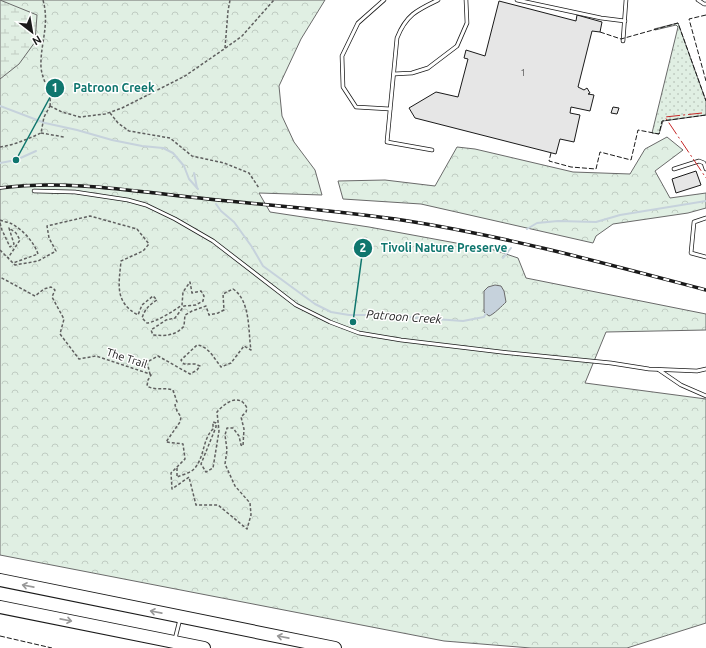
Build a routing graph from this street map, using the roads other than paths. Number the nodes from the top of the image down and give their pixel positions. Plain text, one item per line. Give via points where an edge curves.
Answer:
1 (384, 0) edge
2 (438, 0) edge
3 (466, 0) edge
4 (517, 0) edge
5 (626, 0) edge
6 (698, 0) edge
7 (706, 4) edge
8 (625, 21) junction
9 (623, 41) dead end
10 (394, 74) junction
11 (390, 110) junction
12 (432, 150) dead end
13 (674, 169) dead end
14 (706, 169) edge
15 (34, 191) dead end
16 (706, 218) edge
17 (706, 257) edge
18 (659, 370) junction
19 (706, 370) edge
20 (706, 396) edge
21 (0, 580) edge
22 (0, 607) edge
23 (180, 617) junction
24 (174, 642) junction
25 (204, 648) edge
26 (335, 648) edge

1 - 11 lane via 358,23 342,56 343,87 356,108
2 - 10 lane via 417,10 401,29 397,38
3 - 10 lane via 467,23 457,46 428,68 412,73
4 - 8 lane
5 - 8 lane
6 - 7 lane
8 - 9 lane
10 - 11 lane
11 - 12 lane via 387,142
13 - 14 lane via 699,161 704,163
15 - 18 lane via 75,192 146,205 213,241 296,305 359,333
16 - 17 lane via 694,222 691,253
18 - 19 lane
18 - 20 lane via 681,385
23 -> 21 highway
22 -> 24 highway
23 - 24 lane
26 -> 23 highway
24 - 25 highway

